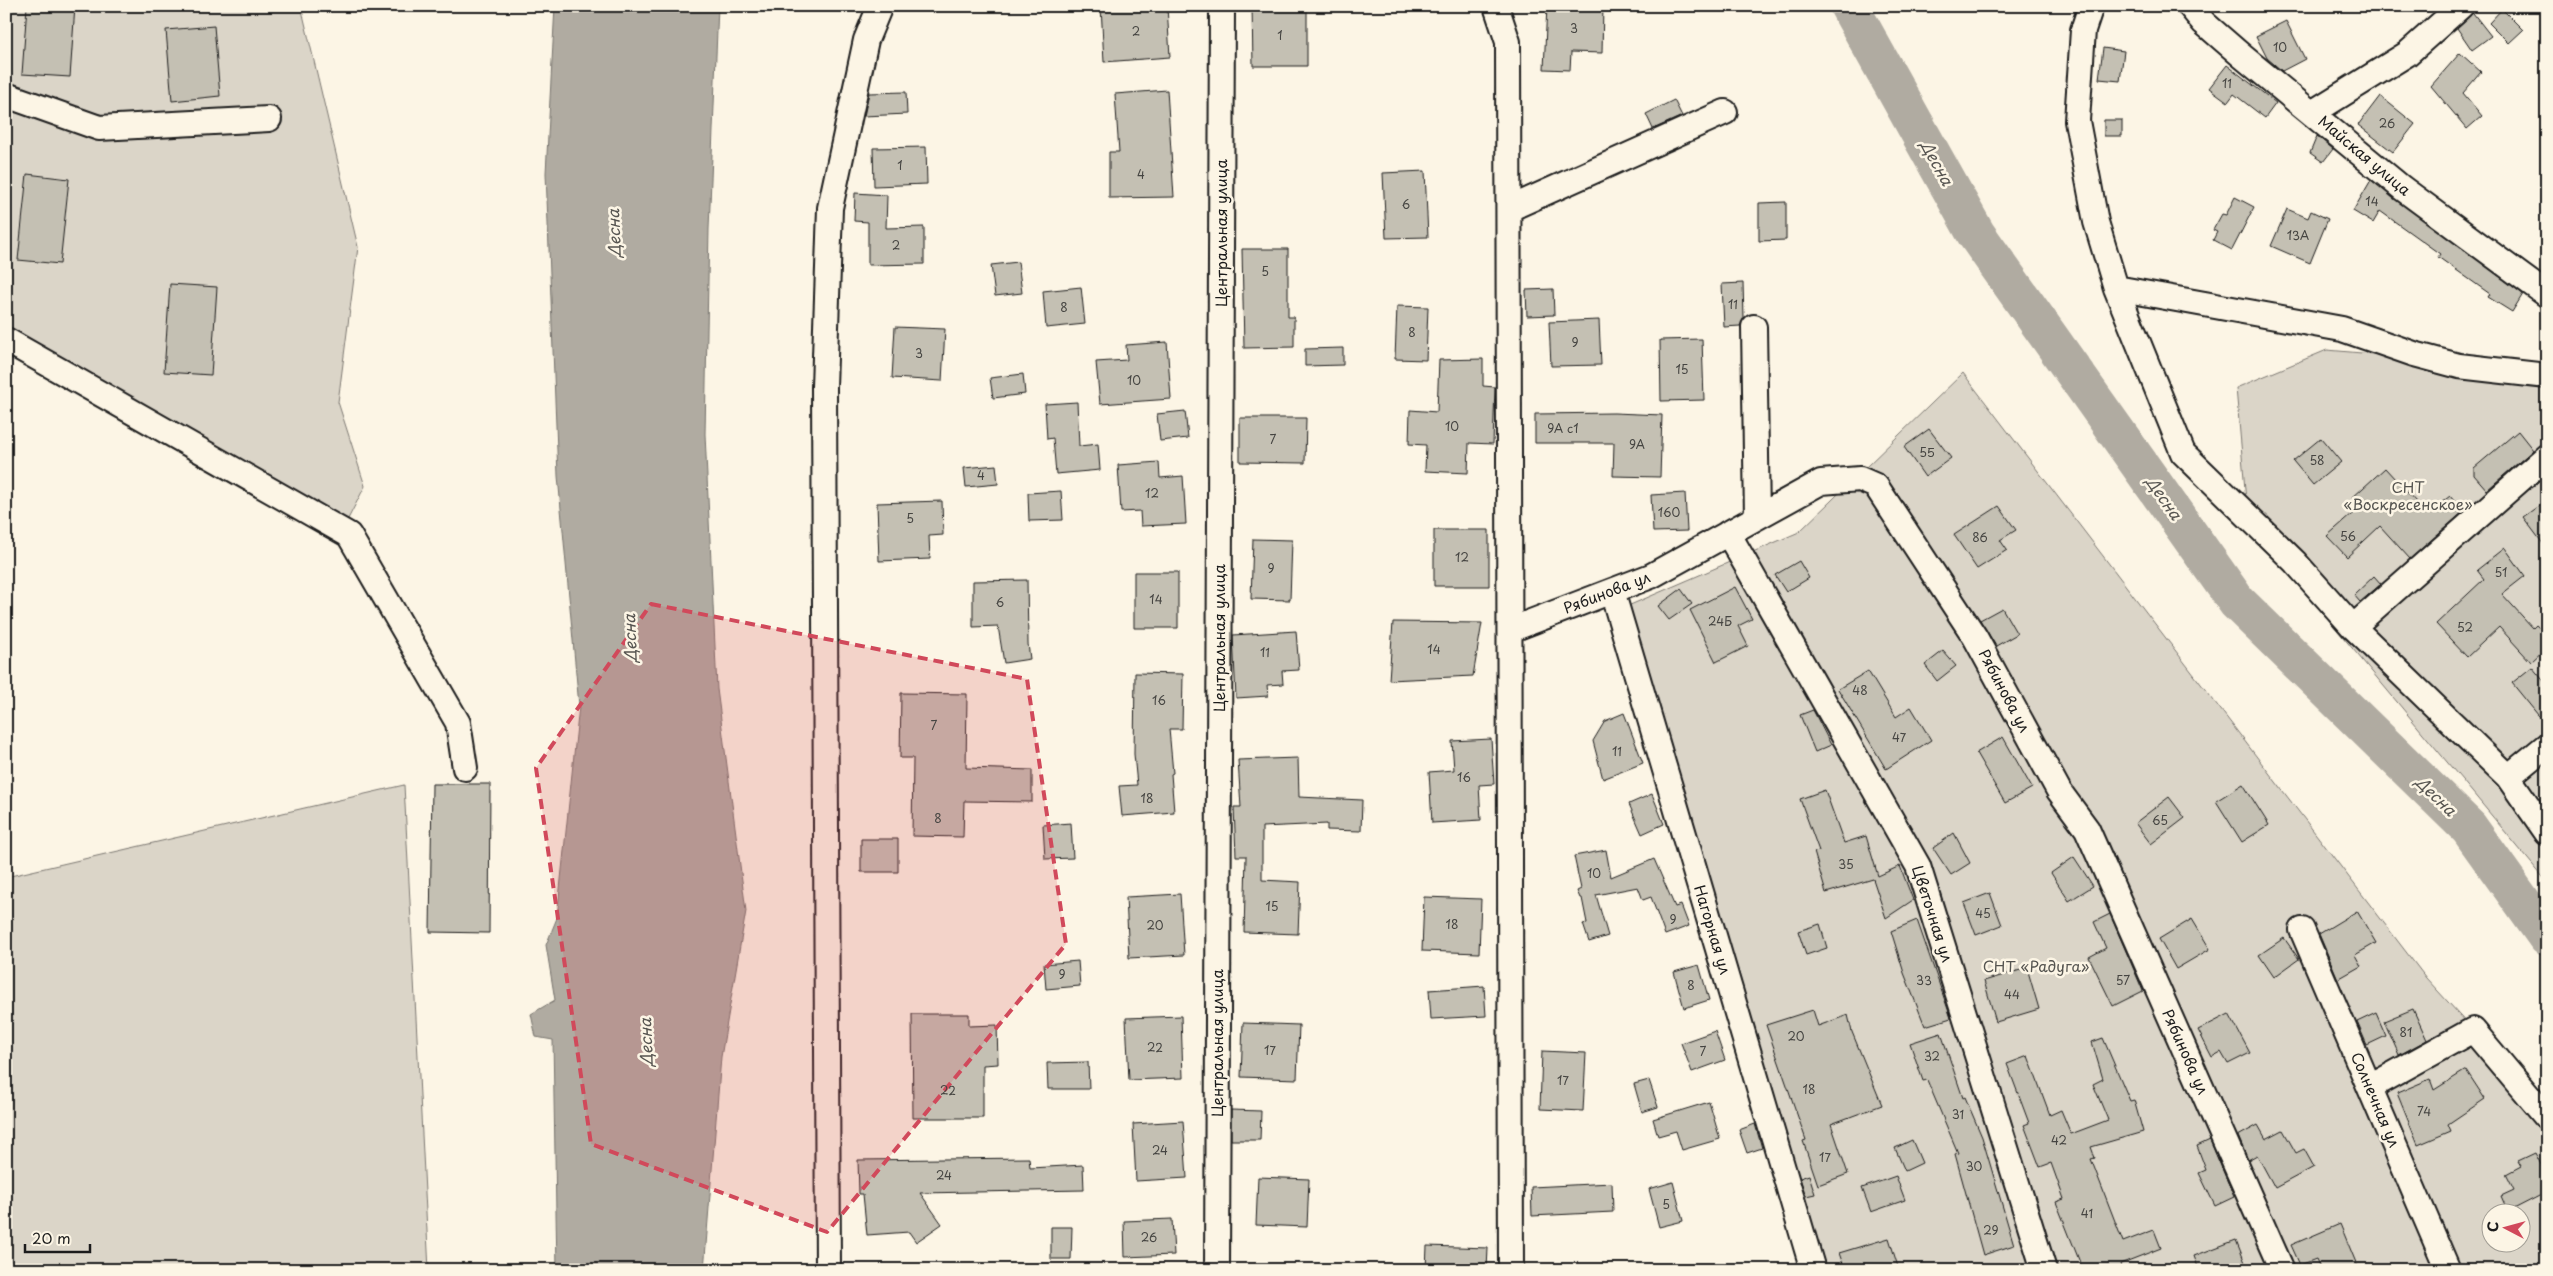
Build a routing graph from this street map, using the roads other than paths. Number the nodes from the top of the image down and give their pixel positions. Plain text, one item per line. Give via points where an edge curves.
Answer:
1 (880, 6) edge
2 (1222, 6) edge
3 (1496, 6) edge
4 (2091, 6) edge
5 (2190, 6) edge
6 (2461, 6) edge
7 (6, 94) edge
8 (1725, 112) dead end
9 (2312, 113) junction
10 (269, 119) dead end
11 (1509, 209) junction
12 (2116, 288) junction
13 (2547, 295) edge
14 (1754, 327) dead end
15 (6, 340) edge
16 (2547, 376) edge
17 (2547, 456) edge
18 (1757, 517) junction
19 (1728, 533) junction
20 (1612, 591) junction
21 (2353, 628) junction
22 (1510, 630) junction
23 (2547, 746) edge
24 (465, 768) dead end
25 (2508, 777) junction
26 (2547, 833) edge
27 (2302, 930) dead end
28 (2370, 1087) junction
29 (2547, 1118) edge
30 (828, 1270) edge
31 (1217, 1270) edge
32 (1511, 1270) edge
33 (1813, 1270) edge
34 (2044, 1270) edge
35 (2282, 1270) edge
36 (2448, 1270) edge

1 - 30 street via 866,40 830,208 824,387
2 - 31 street, Центральная улица
3 - 11 street via 1508,42
4 - 12 street via 2083,30 2077,121 2096,222
5 - 9 street, Майская улица via 2204,23
6 - 9 street via 2407,54
7 - 10 street via 98,128
8 - 11 street
9 - 13 street, Майская улица via 2402,188
11 - 22 street
12 - 16 street via 2342,329 2460,366
12 - 21 street via 2183,453 2295,562
14 - 18 street
15 - 24 street via 349,535 458,723
17 - 21 street
18 - 19 street, Рябинова ул
18 - 35 street, Рябинова ул via 1821,482 1860,479 1876,486 1975,637 2059,791 2087,829
19 - 20 street, Рябинова ул via 1651,576
19 - 34 street, Цветочная ул via 1918,866
20 - 22 street, Рябинова ул
20 - 33 street, Нагорная ул
21 - 25 street
22 - 32 street
23 - 25 street
25 - 26 street
27 - 28 street, Солнечная ул
28 - 29 street via 2474,1030
28 - 36 street, Солнечная ул

